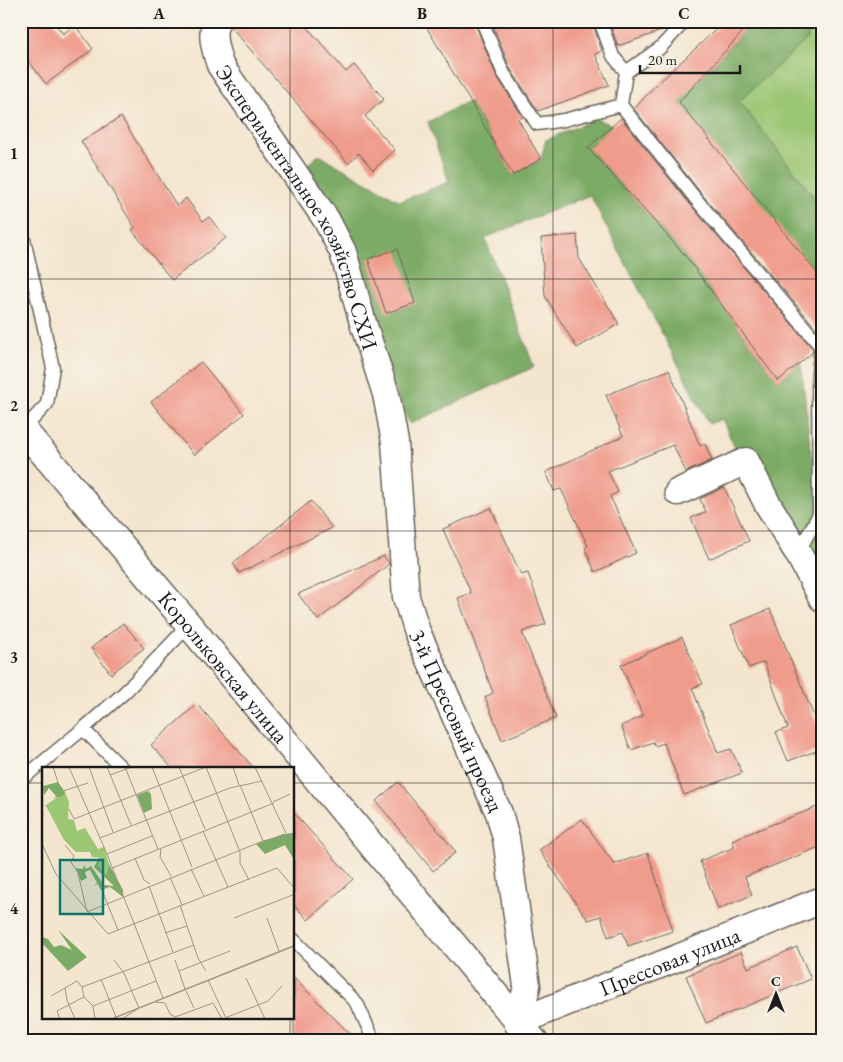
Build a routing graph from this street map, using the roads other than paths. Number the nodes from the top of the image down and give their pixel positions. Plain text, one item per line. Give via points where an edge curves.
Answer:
1 (217, 21) edge
2 (482, 21) edge
3 (600, 21) edge
4 (685, 21) edge
5 (626, 72) junction
6 (621, 105) junction
7 (21, 226) edge
8 (821, 347) edge
9 (386, 394) joint
10 (22, 429) edge
11 (678, 492) dead end
12 (798, 553) junction
13 (822, 598) edge
14 (189, 625) junction
15 (83, 729) junction
16 (121, 767) edge
17 (21, 780) edge
18 (822, 900) edge
19 (295, 941) edge
20 (526, 1032) edge
21 (374, 1041) edge

1 - 9 street, Экспериментальное хозяйство СХИ via 214,46 220,64 326,219 343,252
2 - 6 lane via 503,72 537,124
3 - 5 lane via 613,56
4 - 5 lane via 660,48
5 - 6 lane
6 - 8 lane
7 - 10 lane via 53,368 47,404
8 - 12 lane via 818,372 819,514
9 - 20 street, 3-й Прессовый проезд via 395,442 406,597 417,632 499,813 506,838 527,986
10 - 14 street, Корольковская улица
11 - 12 street via 746,461
12 - 13 street
14 - 15 lane via 125,692
14 - 20 street, Корольковская улица
15 - 16 lane
15 - 17 lane
18 - 20 street, Прессовая улица via 540,1013
19 - 21 lane via 357,1003

